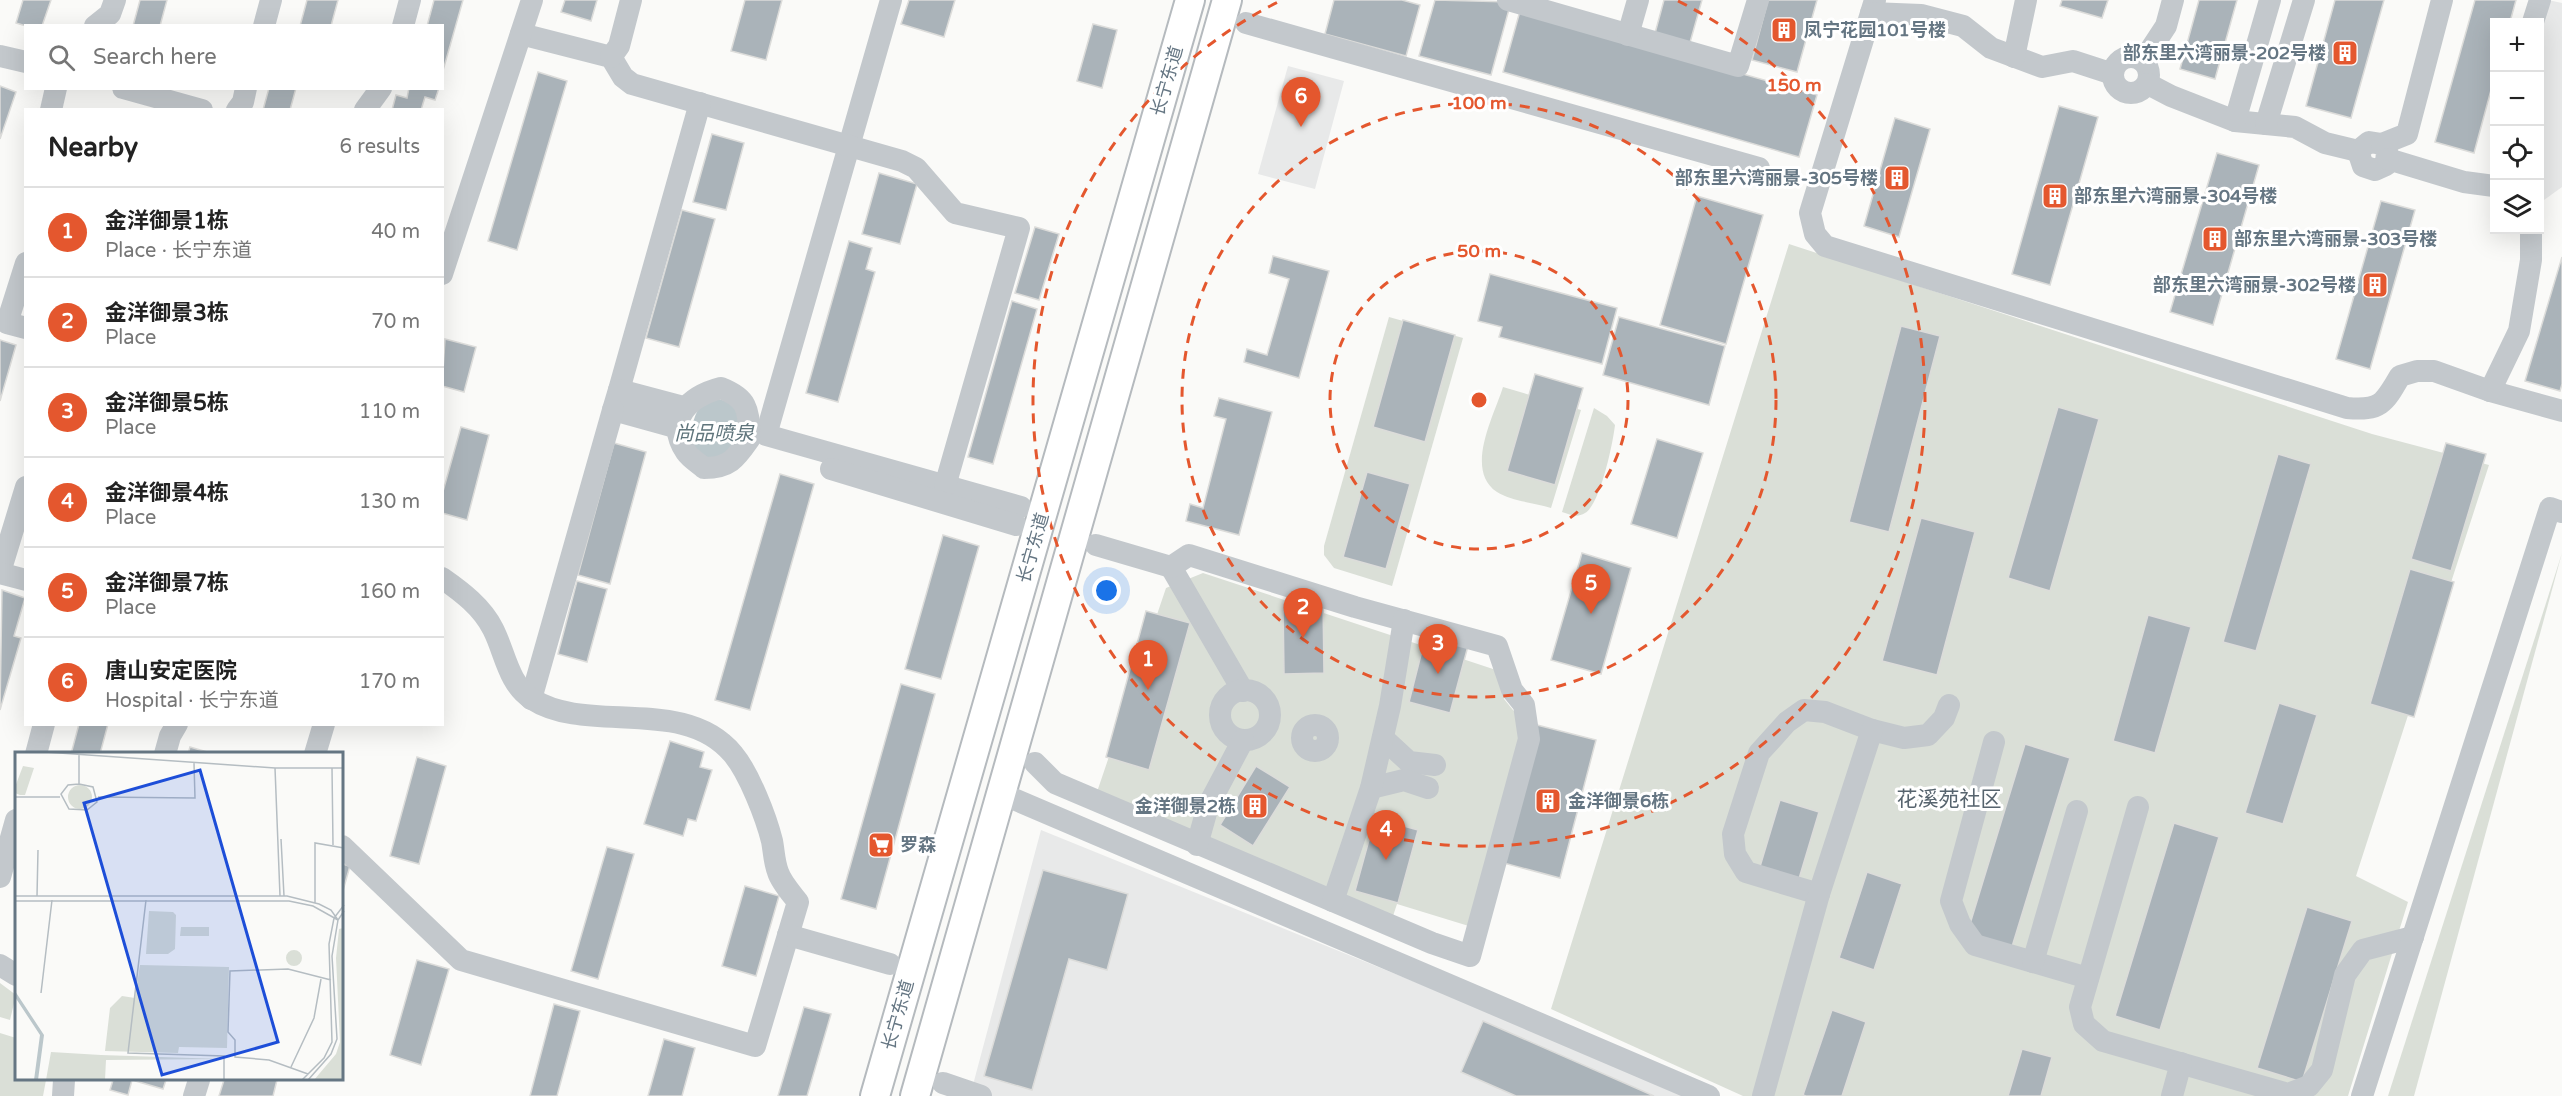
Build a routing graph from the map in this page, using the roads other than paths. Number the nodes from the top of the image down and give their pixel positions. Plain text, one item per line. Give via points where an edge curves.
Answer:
1 (115, 0) edge
2 (271, 0) edge
3 (410, 0) edge
4 (532, 0) edge
5 (632, 0) edge
6 (891, 0) edge
7 (1190, 0) edge
8 (1227, 0) edge
9 (1638, 0) edge
10 (1758, 0) edge
11 (2026, 0) edge
12 (2173, 0) edge
13 (2270, 0) edge
14 (2304, 0) edge
15 (2442, 0) edge
16 (2540, 0) edge
17 (1515, 1) edge
18 (1873, 7) edge
19 (2535, 18) edge
20 (1246, 22) dead end
21 (98, 24) edge
22 (265, 24) edge
23 (404, 24) edge
24 (521, 34) junction
25 (1628, 35) junction
26 (0, 56) edge
27 (611, 57) junction
28 (2014, 57) junction
29 (2143, 61) junction
30 (24, 62) edge
31 (2113, 74) junction
32 (2148, 84) junction
33 (56, 90) edge
34 (130, 90) edge
35 (245, 90) edge
36 (380, 90) edge
37 (700, 103) junction
38 (51, 108) edge
39 (195, 108) edge
40 (238, 108) edge
41 (366, 108) edge
42 (2235, 121) junction
43 (2266, 124) junction
44 (849, 146) junction
45 (2385, 152) junction
46 (1759, 168) dead end
47 (2490, 179) edge
48 (2531, 234) edge
49 (444, 268) edge
50 (24, 269) edge
51 (24, 327) edge
52 (2490, 391) junction
53 (616, 400) junction
54 (2562, 411) edge
55 (680, 418) junction
56 (758, 436) junction
57 (945, 486) junction
58 (24, 494) edge
59 (2562, 512) edge
60 (1096, 545) dead end
61 (1171, 567) junction
62 (0, 573) edge
63 (24, 579) edge
64 (444, 579) edge
65 (1404, 620) junction
66 (1243, 691) junction
67 (531, 699) junction
68 (1949, 705) dead end
69 (1269, 723) junction
70 (43, 726) edge
71 (176, 726) edge
72 (323, 726) edge
73 (1872, 730) junction
74 (1302, 735) dead end
75 (1383, 738) junction
76 (1243, 740) junction
77 (1994, 742) dead end
78 (37, 752) edge
79 (166, 752) edge
80 (316, 752) edge
81 (1035, 763) dead end
82 (1435, 765) dead end
83 (1371, 788) junction
84 (1428, 788) dead end
85 (1002, 794) junction
86 (2138, 807) dead end
87 (2077, 811) dead end
88 (15, 829) edge
89 (1197, 845) junction
90 (344, 848) edge
91 (0, 877) edge
92 (1819, 894) junction
93 (1333, 901) junction
94 (788, 935) junction
95 (2413, 937) junction
96 (0, 956) edge
97 (15, 959) edge
98 (2033, 962) junction
99 (890, 964) dead end
100 (0, 965) edge
101 (15, 974) edge
102 (2088, 978) junction
103 (2181, 1063) junction
104 (64, 1081) edge
105 (200, 1081) edge
106 (943, 1083) dead end
107 (63, 1096) edge
108 (194, 1096) edge
109 (875, 1096) edge
110 (915, 1096) edge
111 (981, 1096) edge
112 (1709, 1096) edge
113 (1763, 1096) edge
114 (2172, 1096) edge
115 (2362, 1096) edge

1 - 21 street via 111,14
2 - 22 street
3 - 23 street
4 - 24 street
5 - 27 street via 619,46
6 - 44 street
7 - 109 main road, 长宁东道
8 - 85 main road, 长宁东道
9 - 25 street
10 - 25 street via 1738,66
11 - 28 street
12 - 29 street via 2166,26
13 - 42 street
14 - 43 street
15 - 45 street via 2407,134
16 - 19 street
17 - 25 street
18 - 28 street via 1963,26 1991,48
18 - 52 street via 1810,213 1815,234 1826,246 2347,408 2369,410 2386,401 2400,376 2417,371 2434,371
20 - 46 street
24 - 27 street
24 - 49 street
26 - 30 street
27 - 37 street via 632,84
28 - 31 street via 2042,67 2073,61
29 - 31 street via 2131,57 2120,60
29 - 32 street via 2149,71
31 - 32 street via 2117,88 2128,94 2140,92
32 - 42 street
33 - 38 street
34 - 39 street
35 - 40 street
36 - 41 street
37 - 44 street
37 - 53 street
42 - 43 street
43 - 45 street via 2295,128 2325,143 2358,151 2363,166 2375,170 2386,165
44 - 56 street
44 - 57 street via 902,160 916,168 955,213 1019,228
45 - 47 street via 2464,182
48 - 52 street via 2531,260 2518,331
50 - 51 street via 7,323
52 - 54 street
53 - 55 street
53 - 67 street
55 - 56 street via 703,392 721,388 738,394
55 - 56 street via 686,452 704,468 718,468 736,458
56 - 57 street
56 - 57 street via 763,448 1019,516
58 - 62 street
59 - 95 street via 2550,508
60 - 61 street
61 - 65 street via 1189,555
61 - 66 street
62 - 63 street
64 - 67 street via 467,595 493,628 509,671
65 - 75 street
65 - 93 street via 1497,646 1512,690 1524,705 1529,739 1470,956
66 - 69 street via 1251,691 1265,700
66 - 76 street via 1228,697 1220,720 1228,734
67 - 94 street via 579,713 661,720 713,734 734,755 749,782 771,839 778,874 798,902
68 - 73 street via 1944,718 1928,735 1904,738
69 - 74 street
69 - 76 street via 1259,736
70 - 78 street
71 - 79 street
72 - 80 street
73 - 92 street
73 - 92 street via 1825,712 1804,710 1787,722 1759,753 1733,834 1735,854 1746,872
75 - 82 street via 1409,762
75 - 83 street
76 - 89 street via 1208,806
77 - 98 street via 1952,901 1960,924 1975,945
81 - 89 street via 1055,783
83 - 84 street via 1404,780
83 - 93 street
85 - 110 main road, 长宁东道
85 - 112 street
86 - 102 street
87 - 98 street
88 - 91 street
89 - 93 street
90 - 94 street via 461,960 755,1046
92 - 113 street
94 - 99 street
95 - 103 street via 2364,950 2345,975 2322,1070 2310,1086 2288,1094
95 - 115 street
96 - 97 street
98 - 102 street
100 - 101 street
102 - 103 street via 2080,1007 2084,1023 2103,1041
103 - 114 street
104 - 107 street
105 - 108 street
106 - 111 street

